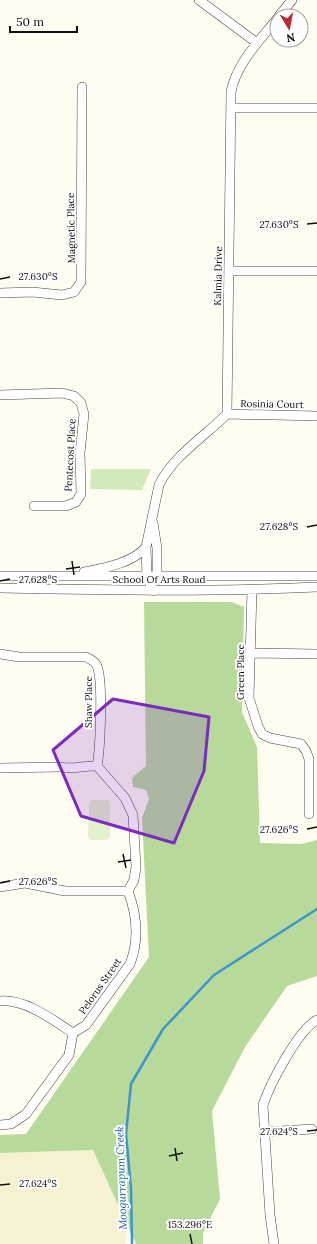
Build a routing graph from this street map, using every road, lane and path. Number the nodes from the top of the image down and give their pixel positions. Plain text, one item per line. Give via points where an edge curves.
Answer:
1 (199, 0) edge
2 (292, 0) edge
3 (286, 8) edge
4 (269, 29) edge
5 (257, 43) junction
6 (82, 87) dead end
7 (231, 108) junction
8 (317, 108) edge
9 (229, 271) junction
10 (317, 272) edge
11 (0, 293) edge
12 (0, 395) edge
13 (227, 414) junction
14 (317, 416) edge
15 (34, 506) dead end
16 (152, 519) junction
17 (146, 547) junction
18 (0, 576) edge
19 (147, 576) junction
20 (158, 576) junction
21 (317, 576) edge
22 (57, 577) junction
23 (317, 587) edge
24 (0, 588) edge
25 (252, 590) junction
26 (153, 591) junction
27 (250, 653) junction
28 (0, 654) edge
29 (317, 654) edge
30 (97, 766) junction
31 (0, 768) edge
32 (309, 814) dead end
33 (0, 887) edge
34 (128, 891) junction
35 (0, 1001) edge
36 (317, 1020) edge
37 (73, 1033) junction
38 (0, 1125) edge
39 (312, 1129) dead end
40 (265, 1132) junction
41 (274, 1244) edge

1 - 5 street
2 - 3 street
4 - 5 street, Kalmia Drive
5 - 7 street, Kalmia Drive via 234,78
6 - 11 street, Magnetic Place via 81,282 74,292 62,295 32,292
7 - 8 street
7 - 9 street, Kalmia Drive
9 - 10 street
9 - 13 street, Kalmia Drive
12 - 15 street, Pentecost Place via 62,393 74,396 81,403 84,414 80,453 81,494 76,502 66,506
13 - 14 street, Rosinia Court
13 - 16 street via 163,476 154,501
16 - 17 street
16 - 20 street
17 - 19 street
17 - 22 street via 137,555 107,567
18 - 22 street, School Of Arts Road
19 - 20 street, School Of Arts Road
19 - 22 street, School Of Arts Road
19 - 26 street
20 - 21 street, School Of Arts Road
20 - 26 street
23 - 25 street, School Of Arts Road
24 - 26 street, School Of Arts Road
25 - 26 street, School Of Arts Road
25 - 27 street, Green Place
27 - 29 street
27 - 32 street, Green Place via 250,698 262,734 301,744 309,759
28 - 30 street, Shaw Place via 19,657 86,658 96,662 99,671 100,701
30 - 31 street via 87,765 70,769
30 - 34 street via 126,798 133,815 136,867 134,880
33 - 34 street via 26,883 65,891
34 - 37 street, Pelorus Street via 136,917 134,953 130,964 86,1025
35 - 37 street via 40,1011
36 - 40 street via 303,1031 267,1093 263,1105
37 - 38 street via 69,1055 26,1114 11,1124
39 - 40 street
40 - 41 street

